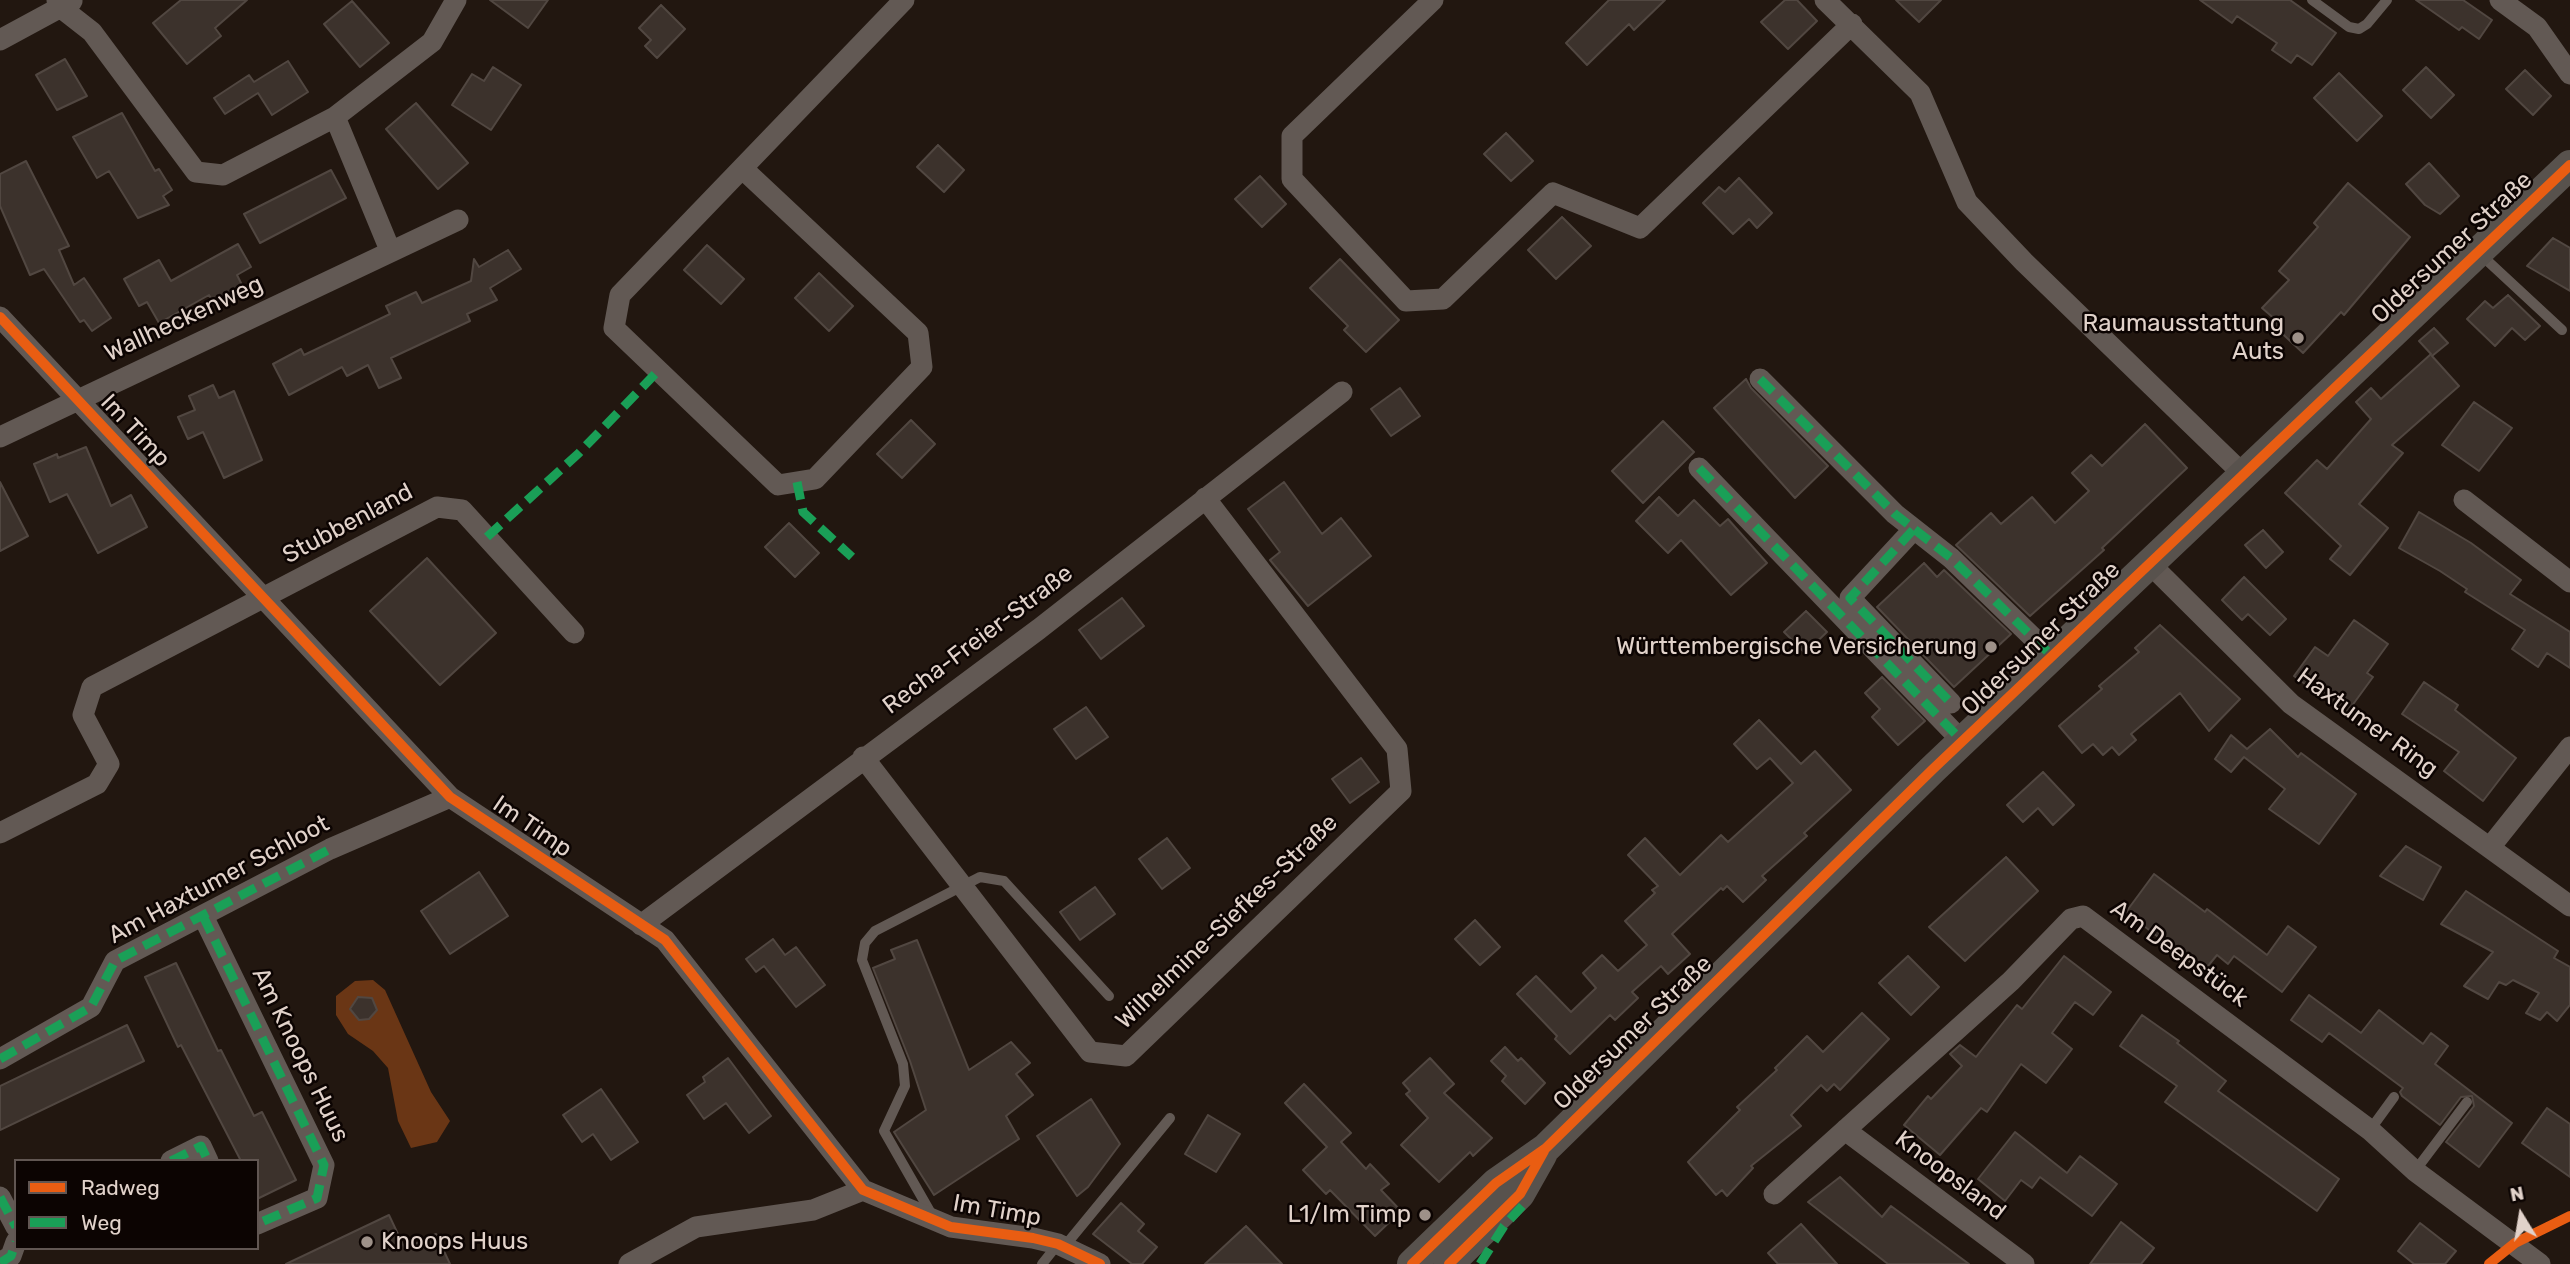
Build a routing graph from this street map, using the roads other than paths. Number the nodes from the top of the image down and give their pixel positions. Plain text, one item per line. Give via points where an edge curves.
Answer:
1 (456, 0) edge
2 (904, 0) edge
3 (1433, 0) edge
4 (1825, 0) edge
5 (2312, 0) edge
6 (2387, 0) edge
7 (2500, 0) edge
8 (64, 2) edge
9 (1852, 24) junction
10 (0, 40) edge
11 (2570, 74) edge
12 (335, 117) junction
13 (2570, 165) edge
14 (743, 169) junction
15 (458, 220) dead end
16 (390, 250) junction
17 (2479, 253) junction
18 (0, 317) edge
19 (2562, 330) dead end
20 (1760, 379) dead end
21 (1342, 392) dead end
22 (76, 398) junction
23 (0, 437) edge
24 (1699, 468) dead end
25 (2244, 475) junction
26 (1205, 498) junction
27 (2464, 499) dead end
28 (1913, 530) junction
29 (2150, 564) junction
30 (2570, 582) edge
31 (262, 599) junction
32 (574, 633) dead end
33 (2053, 657) junction
34 (1951, 703) dead end
35 (1963, 742) junction
36 (2570, 747) edge
37 (863, 757) junction
38 (450, 797) junction
39 (0, 833) edge
40 (2491, 846) junction
41 (962, 886) junction
42 (2570, 906) edge
43 (203, 916) junction
44 (641, 925) junction
45 (1109, 996) dead end
46 (0, 1059) edge
47 (2394, 1097) dead end
48 (2467, 1102) dead end
49 (1170, 1118) dead end
50 (1845, 1130) junction
51 (2371, 1130) junction
52 (1546, 1148) junction
53 (175, 1159) edge
54 (207, 1159) edge
55 (2415, 1171) junction
56 (863, 1190) junction
57 (1774, 1194) dead end
58 (0, 1197) edge
59 (935, 1220) junction
60 (14, 1223) edge
61 (259, 1223) edge
62 (1061, 1246) junction
63 (14, 1249) edge
64 (0, 1263) edge
65 (629, 1264) edge
66 (1042, 1264) edge
67 (1100, 1264) edge
68 (1412, 1264) edge
69 (1449, 1264) edge
70 (2024, 1264) edge
71 (2540, 1264) edge

1 - 12 street via 432,42
2 - 14 street
3 - 9 street via 1292,136 1292,179 1406,301 1443,299 1553,193 1640,229
4 - 9 street
5 - 6 lane via 2349,27 2359,29
7 - 11 street via 2537,27
8 - 10 street
8 - 12 street via 92,32 196,172 223,175
9 - 25 street via 1920,93 1968,202
12 - 16 street
13 - 17 main road, Oldersumer Straße
14 - 14 street via 918,333 922,367 815,479 778,485 614,328 620,295
15 - 16 street, Wallheckenweg
16 - 22 street, Wallheckenweg
17 - 19 lane
17 - 25 main road, Oldersumer Straße
18 - 22 street, Im Timp
20 - 28 street
21 - 26 street, Recha-Freier-Straße
22 - 23 street, Wallheckenweg
22 - 31 street, Im Timp
24 - 35 street
25 - 29 main road, Oldersumer Straße
26 - 37 street, Recha-Freier-Straße via 1040,629
26 - 41 street, Wilhelmine-Siefkes-Straße via 1396,749 1401,791 1126,1056 1090,1052
27 - 30 street
28 - 33 street via 1951,558
28 - 34 street via 1850,598
29 - 33 main road, Oldersumer Straße
29 - 40 street, Haxtumer Ring via 2291,704
31 - 32 street, Stubbenland via 437,507 450,508 462,510
31 - 38 street, Im Timp
31 - 39 street, Stubbenland via 92,687 83,715 109,764 97,784
33 - 35 main road, Oldersumer Straße
35 - 52 main road, Oldersumer Straße
36 - 40 street
37 - 41 street, Wilhelmine-Siefkes-Straße
37 - 44 street, Recha-Freier-Straße
38 - 43 street, Am Haxtumer Schloot via 330,849
38 - 44 street, Im Timp
40 - 42 street, Haxtumer Ring
41 - 45 lane via 980,877 1004,881
41 - 59 lane via 875,931 865,943 862,960 903,1064 905,1086 884,1132
43 - 46 street, Am Haxtumer Schloot via 115,961 91,1007
43 - 61 street, Am Knoops Huus via 324,1165 317,1198
44 - 56 street, Im Timp via 665,940
47 - 51 lane
48 - 55 lane
49 - 62 lane
50 - 51 street, Am Deepstück via 2011,981 2071,919 2083,916
50 - 57 street, Am Deepstück
50 - 70 street, Knoopsland
51 - 55 street, Am Deepstück
52 - 68 main road, Oldersumer Straße via 1496,1183
52 - 69 main road, Oldersumer Straße via 1520,1194
53 - 54 street via 201,1146
55 - 71 street, Am Deepstück
56 - 59 street, Im Timp
56 - 65 street via 813,1210 696,1227
58 - 60 street
59 - 62 street, Im Timp via 951,1227
62 - 66 lane
62 - 67 street, Im Timp
63 - 64 street via 12,1256

